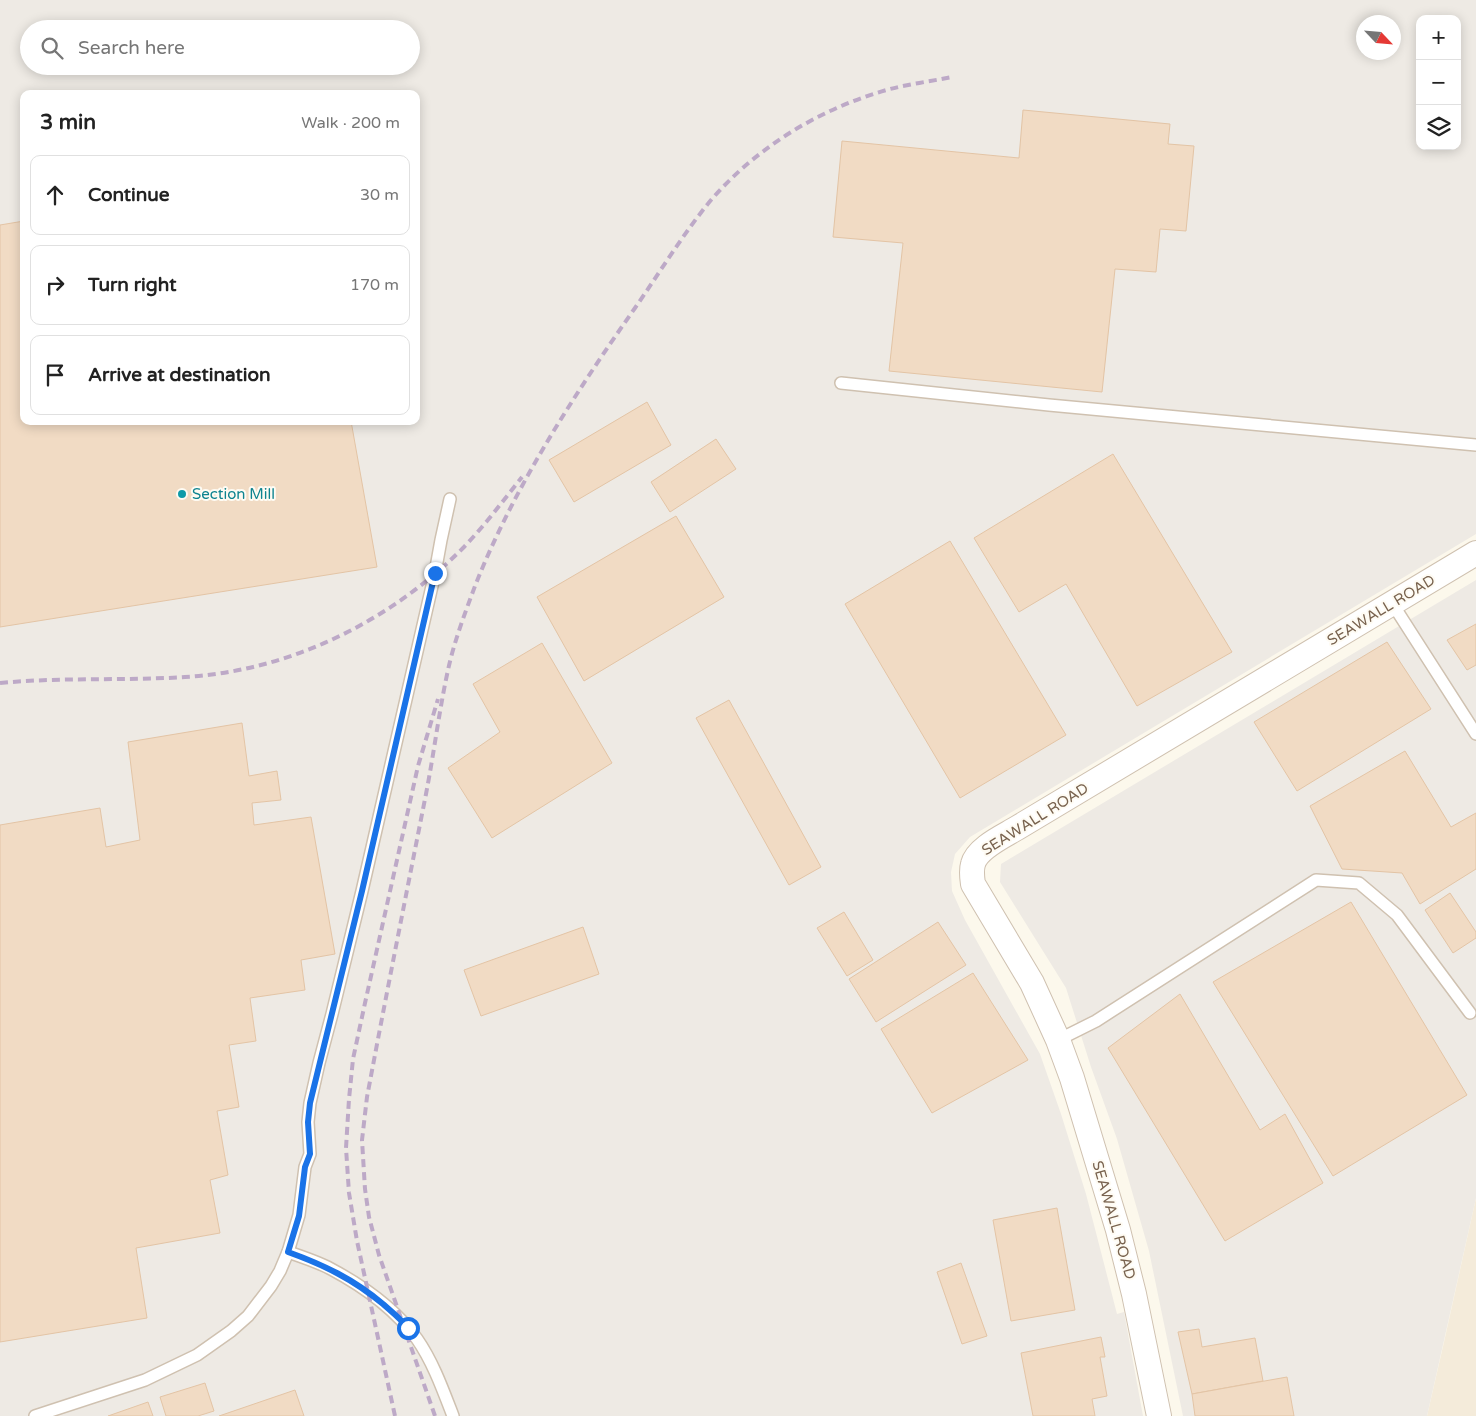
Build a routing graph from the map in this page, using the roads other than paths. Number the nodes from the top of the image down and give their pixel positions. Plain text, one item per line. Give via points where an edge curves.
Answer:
1 (841, 383) dead end
2 (1476, 445) edge
3 (450, 499) dead end
4 (1476, 552) edge
5 (1392, 603) junction
6 (1476, 734) edge
7 (1470, 1013) dead end
8 (1058, 1040) junction
9 (288, 1252) junction
10 (35, 1416) edge
11 (453, 1416) edge
12 (1159, 1416) edge

1 - 2 lane
3 - 9 lane via 362,891 310,1103 310,1154 305,1167 299,1216
4 - 5 street, SEAWALL ROAD
5 - 6 lane
5 - 8 street, SEAWALL ROAD via 980,852 973,863 973,884 1032,983
7 - 8 lane via 1397,915 1359,883 1316,880 1096,1021
8 - 12 street, SEAWALL ROAD via 1080,1101 1118,1230
9 - 10 lane via 280,1271 248,1316 197,1355 145,1380
9 - 11 lane via 347,1278 402,1321 425,1353

